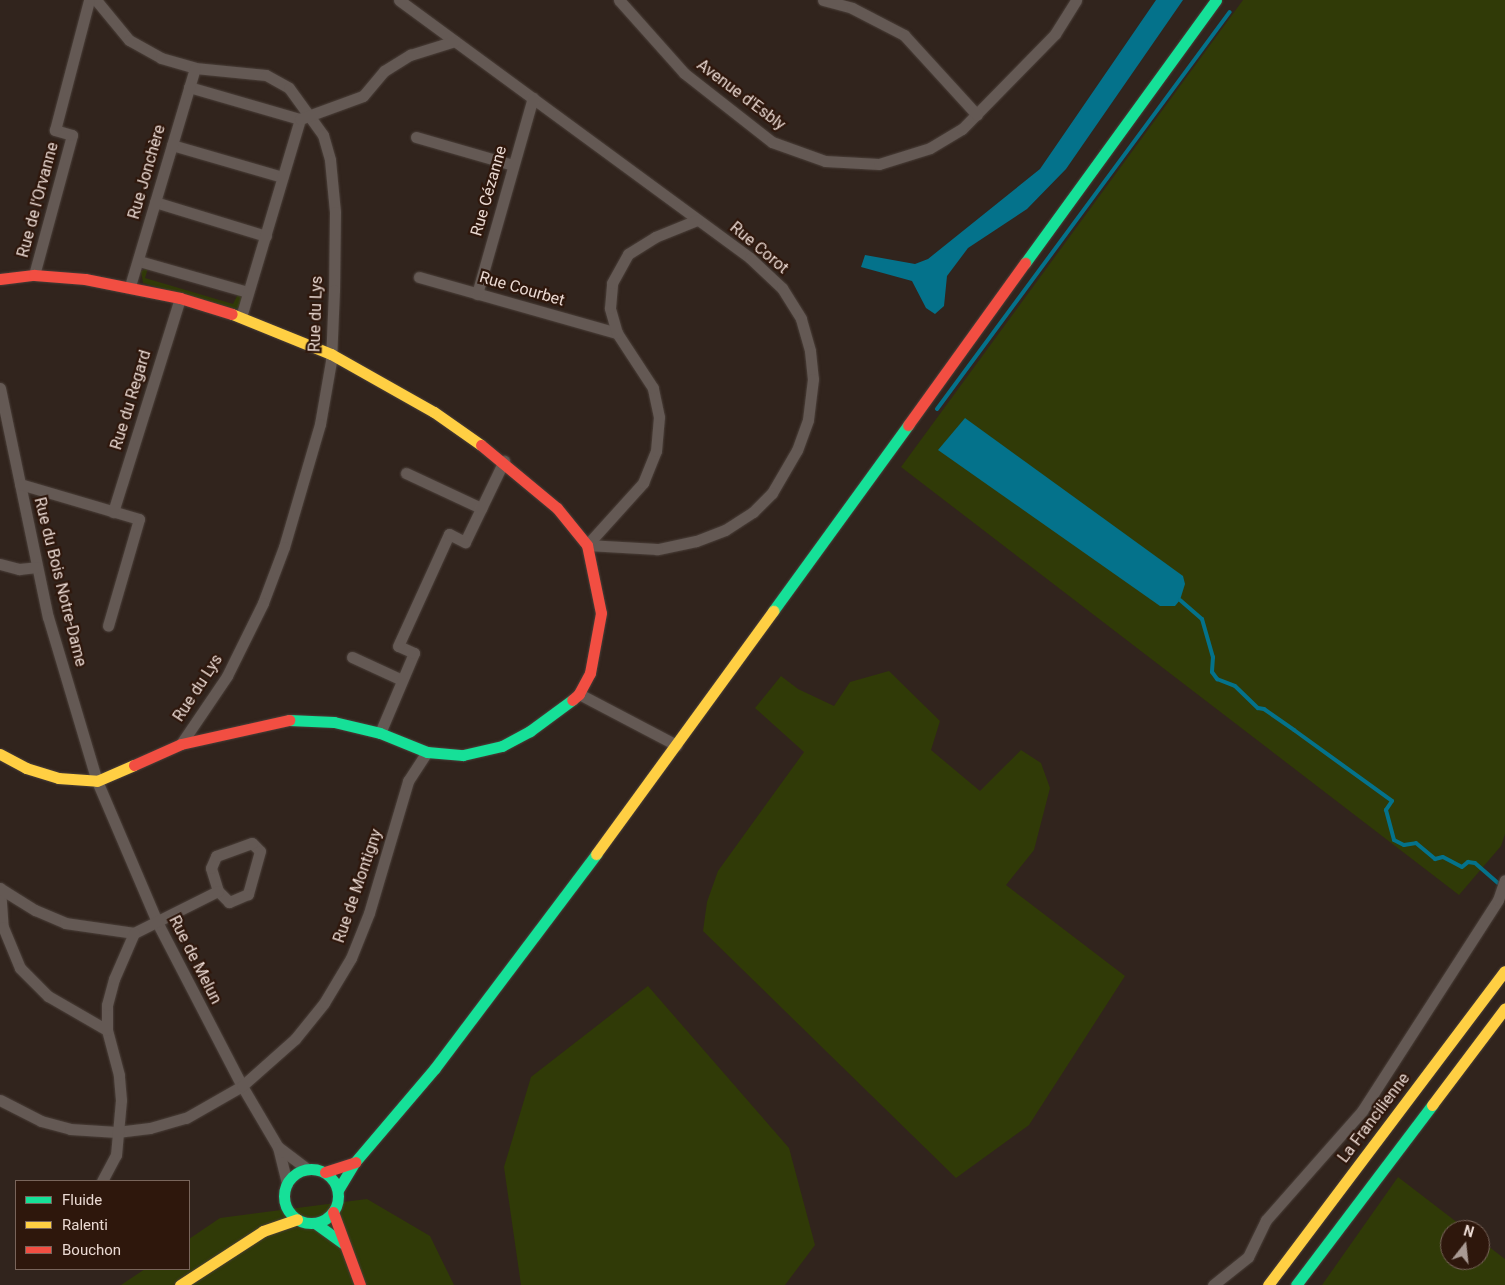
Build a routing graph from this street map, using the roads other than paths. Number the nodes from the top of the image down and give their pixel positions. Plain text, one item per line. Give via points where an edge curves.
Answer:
1 (89, 0) edge
2 (96, 0) edge
3 (399, 0) edge
4 (620, 0) edge
5 (823, 0) edge
6 (1076, 0) edge
7 (1216, 0) edge
8 (455, 41) junction
9 (195, 68) junction
10 (189, 87) junction
11 (534, 98) junction
12 (977, 115) junction
13 (305, 117) junction
14 (416, 137) dead end
15 (172, 145) junction
16 (513, 165) junction
17 (282, 177) junction
18 (155, 202) junction
19 (697, 220) junction
20 (266, 236) junction
21 (139, 261) junction
22 (34, 274) junction
23 (419, 277) dead end
24 (0, 279) edge
25 (130, 286) junction
26 (248, 292) junction
27 (477, 294) junction
28 (180, 298) junction
29 (241, 317) junction
30 (617, 332) junction
31 (331, 354) junction
32 (0, 388) edge
33 (504, 461) junction
34 (406, 473) dead end
35 (20, 484) junction
36 (481, 508) junction
37 (113, 512) junction
38 (586, 545) junction
39 (0, 564) edge
40 (37, 568) junction
41 (108, 626) dead end
42 (352, 657) dead end
43 (402, 680) junction
44 (579, 694) junction
45 (380, 733) junction
46 (181, 744) junction
47 (676, 745) junction
48 (427, 752) junction
49 (0, 754) edge
50 (97, 781) junction
51 (1505, 880) edge
52 (1, 889) edge
53 (218, 892) junction
54 (157, 922) junction
55 (134, 933) junction
56 (1505, 971) edge
57 (1505, 1008) edge
58 (107, 1030) junction
59 (242, 1086) junction
60 (0, 1100) edge
61 (117, 1132) junction
62 (278, 1147) junction
63 (355, 1162) junction
64 (307, 1169) junction
65 (325, 1172) junction
66 (103, 1180) edge
67 (287, 1184) junction
68 (338, 1190) junction
69 (284, 1201) junction
70 (333, 1212) junction
71 (297, 1219) junction
72 (315, 1223) junction
73 (263, 1231) junction
74 (344, 1244) junction
75 (180, 1285) edge
76 (360, 1285) edge
77 (1213, 1285) edge
78 (1268, 1285) edge
79 (1296, 1285) edge

1 - 22 street, Rue de l'Orvanne via 55,130 72,135
2 - 9 street, Rue du Lys via 128,40 161,58
3 - 8 street, Rue Corot
4 - 12 street, Avenue d'Esbly via 684,73 730,111 772,142 825,161 879,164 930,148 962,129
5 - 12 street via 852,8 904,35
6 - 12 street, Avenue d'Esbly via 1055,34
7 - 47 main road
8 - 11 street, Rue Corot
8 - 13 street via 410,55 384,71 362,96
9 - 10 street, Rue Jonchère
9 - 13 street, Rue du Lys via 266,75 288,88
10 - 13 street
10 - 15 street, Rue Jonchère
11 - 16 street, Rue Cézanne
11 - 19 street, Rue Corot
13 - 17 street
13 - 31 street, Rue du Lys via 323,135 330,160 335,212
14 - 16 street
15 - 17 street
15 - 18 street, Rue Jonchère
16 - 27 street, Rue Cézanne
17 - 20 street
18 - 20 street
18 - 21 street, Rue Jonchère
19 - 30 street via 655,237 628,254 612,283 610,308
19 - 38 street, Rue Corot via 750,258 782,288 801,319 812,370 808,420 793,457 772,493 753,512 725,530 696,541 657,549
20 - 26 street
21 - 25 street, Rue Jonchère
21 - 26 street
22 - 24 main road
22 - 25 main road
23 - 27 street, Rue Courbet
25 - 28 main road
26 - 29 street
27 - 30 street, Rue Courbet
28 - 29 main road
28 - 37 street, Rue du Regard
29 - 31 main road
30 - 38 street via 653,388 659,417 656,451 643,483
31 - 33 main road via 434,412
31 - 46 street, Rue du Lys via 311,459 267,594 227,676
32 - 35 street, Rue du Bois Notre-Dame
33 - 36 street
33 - 38 main road via 557,508
34 - 36 street
35 - 37 street
35 - 40 street, Rue du Bois Notre-Dame
36 - 43 street via 465,542 449,534 398,646 414,653
37 - 41 street via 139,519
38 - 44 main road via 601,613 590,673
39 - 40 street via 19,569
40 - 50 street, Rue du Bois Notre-Dame
42 - 43 street
43 - 45 street
44 - 47 street
44 - 48 main road via 530,731 502,746 463,755
45 - 46 main road via 334,722 289,720
45 - 48 main road
46 - 50 main road
47 - 63 main road via 435,1068
48 - 59 street, Rue de Montigny via 408,781 369,913 350,958 324,1004 295,1039
49 - 50 main road via 26,768 58,778
50 - 54 street, Rue de Melun
51 - 77 street via 1498,900 1362,1111 1266,1220 1248,1257
52 - 55 street via 35,910 65,923
52 - 58 street via 3,927 20,968 48,996
53 - 53 street via 229,902 248,894 260,851 252,843 216,856 211,868
53 - 54 street
54 - 55 street
54 - 59 street, Rue de Melun
55 - 58 street via 114,979 107,1005
56 - 78 main road, La Francilienne
57 - 79 main road
58 - 61 street via 121,1100
59 - 61 street, Rue de Montigny via 186,1118 150,1128
59 - 62 street, Rue de Melun
60 - 61 street, Rue de Montigny via 41,1121
61 - 66 street via 116,1155
62 - 64 street, Rue de Melun
62 - 67 street, Rue de Melun
63 - 65 main road
63 - 68 main road
64 - 65 main road
64 - 67 main road via 295,1174
65 - 68 main road
67 - 69 main road
68 - 70 main road
69 - 71 main road
69 - 73 main road
70 - 72 main road
70 - 74 main road
71 - 72 main road
71 - 73 main road
72 - 74 main road
73 - 75 main road
74 - 76 main road

